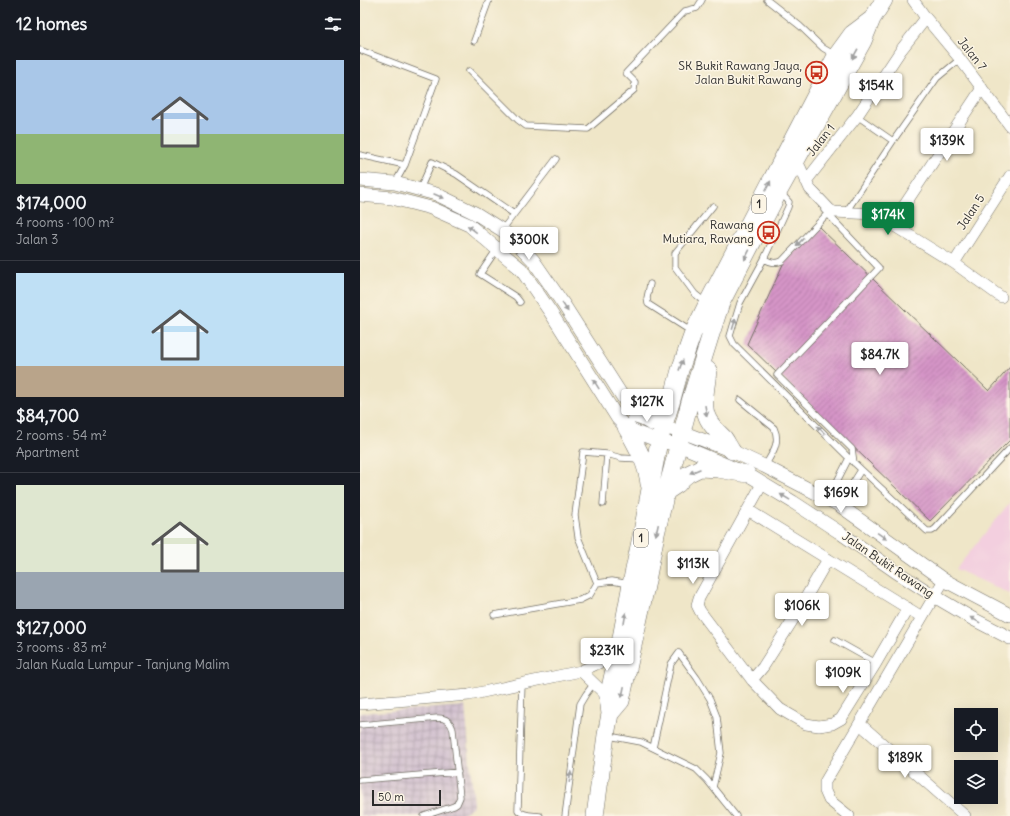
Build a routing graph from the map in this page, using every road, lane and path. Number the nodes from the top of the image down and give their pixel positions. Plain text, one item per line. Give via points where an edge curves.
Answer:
1 (489, 0) edge
2 (702, 0) edge
3 (767, 0) edge
4 (884, 0) edge
5 (913, 0) edge
6 (926, 18) junction
7 (872, 19) junction
8 (474, 41) dead end
9 (360, 50) edge
10 (836, 56) junction
11 (960, 59) junction
12 (468, 71) dead end
13 (982, 88) junction
14 (824, 111) junction
15 (857, 116) junction
16 (1010, 126) edge
17 (893, 141) junction
18 (360, 155) edge
19 (556, 160) dead end
20 (405, 164) junction
21 (800, 167) junction
22 (1010, 176) edge
23 (360, 180) edge
24 (806, 181) junction
25 (395, 183) junction
26 (419, 190) junction
27 (780, 192) junction
28 (360, 195) edge
29 (713, 206) dead end
30 (846, 212) junction
31 (514, 214) junction
32 (827, 214) junction
33 (892, 224) junction
34 (502, 230) junction
35 (497, 249) junction
36 (764, 258) junction
37 (954, 263) junction
38 (650, 284) dead end
39 (552, 288) junction
40 (540, 296) junction
41 (1001, 297) dead end
42 (520, 302) dead end
43 (715, 303) junction
44 (694, 333) junction
45 (740, 400) dead end
46 (671, 403) junction
47 (631, 421) junction
48 (662, 434) junction
49 (681, 438) junction
50 (1010, 448) edge
51 (732, 451) junction
52 (607, 454) junction
53 (849, 458) junction
54 (643, 460) junction
55 (854, 463) junction
56 (764, 466) junction
57 (861, 470) junction
58 (747, 474) junction
59 (762, 484) junction
60 (658, 492) junction
61 (833, 502) junction
62 (603, 504) dead end
63 (748, 510) junction
64 (839, 532) junction
65 (828, 559) junction
66 (944, 580) junction
67 (597, 583) junction
68 (631, 584) junction
69 (934, 596) junction
70 (908, 608) junction
71 (494, 615) dead end
72 (1010, 615) edge
73 (922, 616) junction
74 (1010, 638) edge
75 (835, 640) dead end
76 (618, 651) junction
77 (876, 663) junction
78 (581, 671) junction
79 (752, 680) junction
80 (522, 683) junction
81 (594, 683) junction
82 (608, 697) junction
83 (360, 704) edge
84 (610, 714) junction
85 (860, 724) junction
86 (360, 726) edge
87 (606, 735) junction
88 (653, 748) junction
89 (458, 772) junction
90 (360, 780) edge
91 (713, 787) junction
92 (424, 816) edge
93 (540, 816) edge
94 (565, 816) edge
95 (595, 816) edge
96 (736, 816) edge
97 (849, 816) edge
98 (965, 816) edge

1 - 8 lane
2 - 12 lane via 697,8 685,11 626,73 635,82 634,90 588,129 526,126
3 - 10 lane
4 - 7 main road, 1
5 - 6 street, Jalan 7
6 - 11 street, Jalan 7
6 - 15 street, Jalan 1 via 901,50
7 - 10 main road, 1 via 852,34
7 -> 14 main road, 1
9 - 20 lane via 436,79
43 -> 10 main road, 1
11 - 13 street, Jalan 7
11 - 17 lane via 937,78
13 - 16 street, Jalan 7
13 - 33 street
14 - 21 lane via 818,133
14 - 27 main road, 1
15 - 17 lane
15 - 24 street, Jalan 1
17 - 30 lane
18 - 20 lane
19 - 31 lane
20 - 25 lane
21 - 24 street
21 - 32 lane via 800,177 813,199
22 - 37 street, Jalan 5
23 - 25 street
24 - 30 street via 810,189 830,210
25 - 26 street
26 - 31 lane via 432,162 456,174
26 -> 34 street via 436,194 475,212
27 - 36 lane via 789,202 788,207
27 -> 43 main road, 1
35 -> 28 street via 468,225 431,208 392,198
29 - 43 lane via 675,253 675,267 695,294
30 - 33 street via 875,214
31 - 34 lane
32 -> 36 lane via 782,261 772,263
32 - 55 lane via 879,268 777,375 852,449
33 - 37 street
34 - 39 street via 533,260
35 - 40 street via 521,269
35 - 42 lane via 480,274
53 -> 36 lane via 734,344 730,336 740,302
37 - 41 street
38 - 44 lane via 648,304
39 - 40 street
39 -> 47 street via 624,399
47 -> 40 street via 618,419
43 - 44 main road, 1
43 - 49 main road, 1 via 703,360
43 -> 51 main road via 705,412 712,426
46 -> 44 main road, 1
45 - 56 lane via 776,432 776,445
46 - 47 main road via 661,418
46 - 48 main road, 1
47 - 48 street, Jalan Bukit Rawang via 651,424
47 - 54 main road
48 - 49 street, Jalan Bukit Rawang
48 - 60 main road, 1
49 - 51 street, Jalan Bukit Rawang
49 - 58 street, Jalan Bukit Rawang
49 - 60 main road, 1
50 - 57 lane via 930,532
51 - 56 street, Jalan Bukit Rawang
52 - 54 lane
52 - 62 lane
52 - 67 lane via 583,452 575,515 578,537
53 - 55 lane
53 - 61 lane
54 - 60 main road via 649,480
55 - 57 lane
56 - 61 street, Jalan Bukit Rawang
57 - 61 lane
58 - 59 street, Jalan Bukit Rawang
58 -> 60 main road via 700,468 688,474 678,484
59 - 63 street
64 -> 59 street, Jalan Bukit Rawang
60 - 68 main road, 1
60 -> 84 main road, 1 via 656,534 646,586 621,701
61 - 64 street via 825,510
61 -> 66 street, Jalan Bukit Rawang
63 - 65 street
63 - 79 street via 697,605
64 - 69 street, Jalan Bukit Rawang
65 - 70 street
65 - 79 street via 763,667
66 - 69 street
66 - 72 street, Jalan Bukit Rawang
67 - 68 lane via 612,581
67 - 71 lane via 590,595 580,600
76 -> 68 main road, 1
69 - 73 street
74 -> 69 street, Jalan Bukit Rawang
70 - 73 street
70 - 77 street
73 - 85 street
75 - 77 lane
76 - 78 street via 612,657
76 - 82 main road, 1
77 - 79 street via 841,719 832,724 818,726 806,724 780,709
78 - 80 street
78 - 81 street
80 - 83 street via 470,695
80 - 93 lane via 518,810 523,814
81 - 82 street
94 -> 81 lane via 580,704
82 - 84 main road, 1
84 - 87 main road, 1
85 - 97 street via 825,782 829,800
85 - 98 street
86 - 89 lane via 446,719 452,725
87 - 88 lane via 641,742
87 - 95 main road, 1
88 - 91 lane via 696,769
88 - 91 lane via 671,664 679,653 710,699 717,717 721,753
89 - 90 lane
89 - 92 lane via 460,797 457,804
91 - 96 lane

